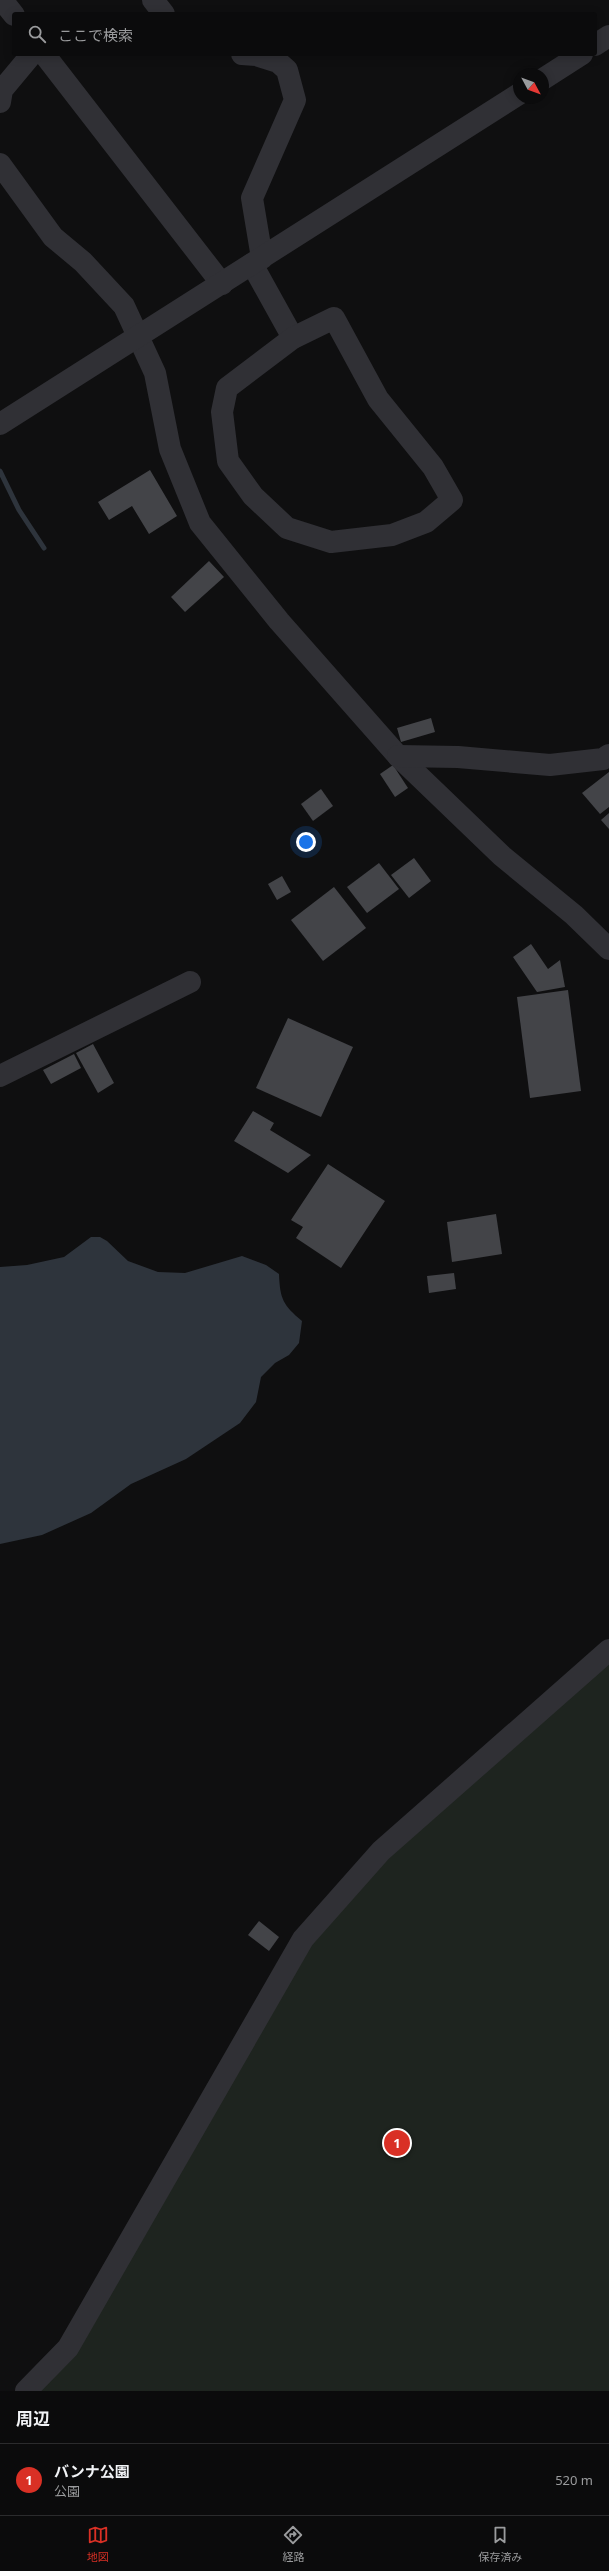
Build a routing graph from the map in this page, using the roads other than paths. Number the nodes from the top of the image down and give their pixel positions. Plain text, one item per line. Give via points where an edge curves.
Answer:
1 (2, 0) edge
2 (153, 0) edge
3 (12, 12) edge
4 (162, 12) edge
5 (609, 36) edge
6 (597, 44) edge
7 (30, 56) edge
8 (46, 56) edge
9 (259, 56) edge
10 (579, 56) edge
11 (549, 75) edge
12 (513, 98) edge
13 (0, 102) edge
14 (0, 164) edge
15 (257, 261) junction
16 (222, 284) junction
17 (138, 335) junction
18 (293, 338) junction
19 (0, 424) edge
20 (609, 755) edge
21 (398, 756) junction
22 (609, 949) edge
23 (190, 982) dead end
24 (0, 1076) edge
25 (609, 1650) edge
26 (26, 2391) edge

1 - 3 street
2 - 4 street
5 - 6 street
7 - 13 street via 2,90
8 - 16 street
9 - 15 street via 278,62 287,70 295,100 252,198
10 - 11 street
12 - 15 street
14 - 17 street via 53,237 83,262 124,306
15 - 16 street
15 - 18 street
16 - 17 street
17 - 19 street
17 - 21 street via 155,373 170,449 200,523 279,621
18 - 18 street via 227,388 222,412 228,461 253,496 287,528 331,542 392,535 426,522 452,500 433,467 378,399 334,318
20 - 21 street via 603,759 550,765 458,757
21 - 22 street via 502,856 574,915
23 - 24 street
25 - 26 street via 381,1851 303,1939 68,2348

